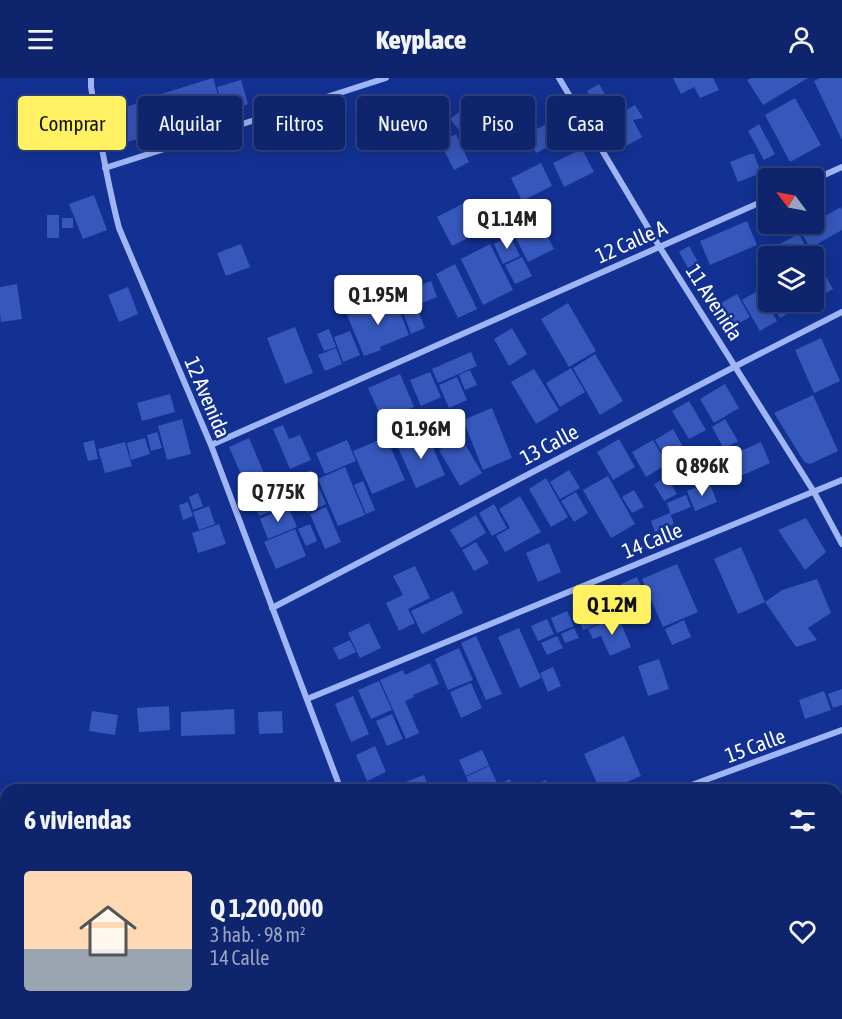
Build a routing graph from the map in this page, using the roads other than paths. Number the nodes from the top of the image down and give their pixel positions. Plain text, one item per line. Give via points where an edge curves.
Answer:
1 (91, 78) edge
2 (386, 78) edge
3 (559, 78) edge
4 (842, 167) edge
5 (105, 168) junction
6 (824, 175) edge
7 (758, 203) edge
8 (659, 246) junction
9 (842, 312) edge
10 (736, 366) junction
11 (210, 445) junction
12 (842, 480) edge
13 (814, 492) junction
14 (842, 544) edge
15 (272, 608) junction
16 (307, 699) junction
17 (842, 730) edge
18 (339, 784) edge
19 (694, 784) edge

1 - 5 street, 12 Avenida
2 - 5 street
3 - 8 street, 11 Avenida
4 - 6 street
5 - 11 street, 12 Avenida via 119,228
7 - 8 street, 12 Calle A
8 - 10 street, 11 Avenida
8 - 11 street, 12 Calle A
9 - 10 street, 13 Calle
10 - 13 street, 11 Avenida
10 - 15 street, 13 Calle
11 - 15 street, 12 Avenida
12 - 13 street, 14 Calle
13 - 14 street, 11 Avenida
13 - 16 street, 14 Calle
15 - 16 street, 12 Avenida
16 - 18 street, 12 Avenida
17 - 19 street, 15 Calle

